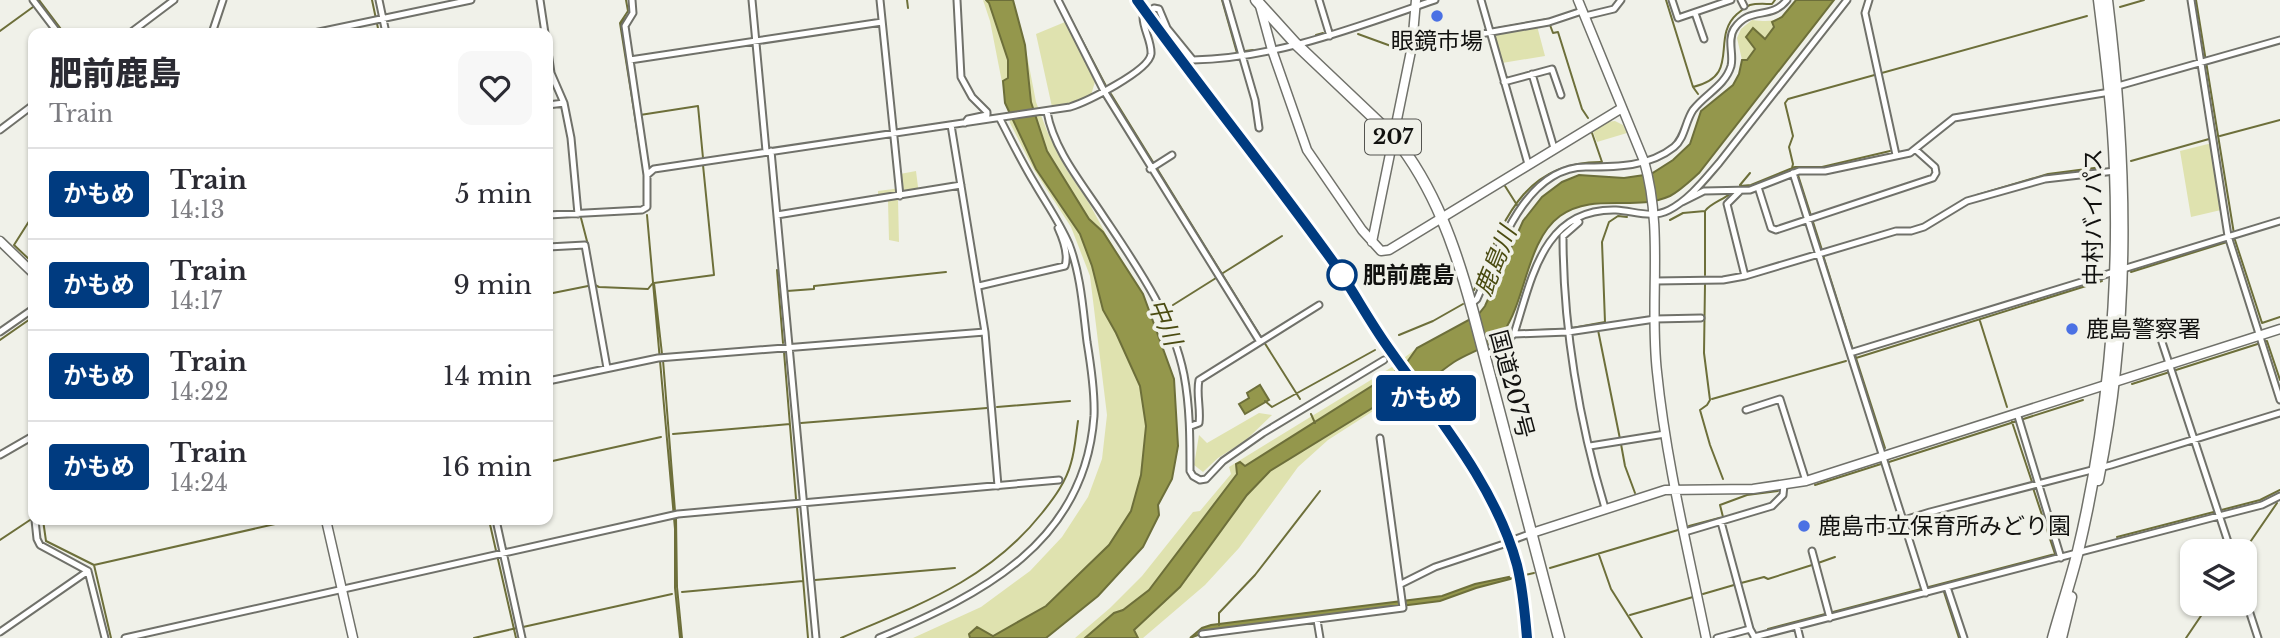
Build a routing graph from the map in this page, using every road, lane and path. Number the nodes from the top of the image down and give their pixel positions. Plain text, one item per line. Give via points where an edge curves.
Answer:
1 (33, 0) edge
2 (174, 0) edge
3 (223, 0) edge
4 (379, 0) edge
5 (471, 0) edge
6 (540, 0) edge
7 (632, 0) edge
8 (751, 0) edge
9 (880, 0) edge
10 (957, 0) edge
11 (1058, 0) edge
12 (1150, 0) edge
13 (1226, 0) edge
14 (1319, 0) edge
15 (1435, 0) edge
16 (1481, 0) edge
17 (1578, 0) edge
18 (1621, 0) edge
19 (1672, 0) edge
20 (1731, 0) edge
21 (1787, 0) edge
22 (1847, 0) edge
23 (1869, 0) edge
24 (2099, 0) edge
25 (2107, 0) edge
26 (2191, 0) edge
27 (1258, 1) edge
28 (1416, 3) edge
29 (1154, 8) junction
30 (1695, 13) junction
31 (1583, 14) junction
32 (378, 19) junction
33 (882, 22) junction
34 (54, 28) edge
35 (137, 28) edge
36 (214, 28) edge
37 (337, 28) edge
38 (383, 28) edge
39 (544, 28) edge
40 (1490, 32) junction
41 (1330, 36) junction
42 (1704, 39) dead end
43 (2280, 40) edge
44 (756, 41) junction
45 (1296, 44) junction
46 (1412, 46) junction
47 (1272, 50) junction
48 (1243, 57) junction
49 (630, 60) junction
50 (2201, 61) junction
51 (1532, 74) junction
52 (553, 78) edge
53 (1504, 82) junction
54 (2114, 89) junction
55 (1104, 91) junction
56 (1561, 95) dead end
57 (564, 103) junction
58 (553, 104) edge
59 (1622, 108) junction
60 (28, 109) edge
61 (1045, 112) junction
62 (1002, 118) junction
63 (965, 123) junction
64 (951, 125) junction
65 (1259, 128) dead end
66 (0, 130) edge
67 (893, 133) junction
68 (1394, 137) junction
69 (1554, 148) junction
70 (1916, 150) junction
71 (769, 151) junction
72 (1172, 155) dead end
73 (1896, 155) junction
74 (1528, 164) junction
75 (1646, 164) junction
76 (1150, 169) junction
77 (2115, 171) junction
78 (1796, 172) junction
79 (647, 175) junction
80 (961, 185) junction
81 (1758, 187) junction
82 (1740, 191) junction
83 (900, 196) junction
84 (1679, 203) junction
85 (1653, 211) junction
86 (578, 214) junction
87 (553, 215) edge
88 (777, 215) junction
89 (1443, 217) junction
90 (1807, 220) junction
91 (2280, 221) edge
92 (1057, 222) junction
93 (1578, 222) dead end
94 (2228, 236) junction
95 (0, 241) edge
96 (1372, 242) junction
97 (553, 247) edge
98 (1817, 253) junction
99 (28, 268) edge
100 (2119, 271) junction
101 (1745, 276) junction
102 (1655, 281) junction
103 (979, 286) junction
104 (1319, 305) dead end
105 (1472, 308) junction
106 (28, 312) edge
107 (1701, 318) dead end
108 (1655, 319) junction
109 (2157, 327) dead end
110 (2280, 329) edge
111 (0, 331) edge
112 (985, 331) junction
113 (1568, 332) junction
114 (1514, 334) junction
115 (2261, 341) junction
116 (1260, 342) junction
117 (789, 347) junction
118 (1853, 352) junction
119 (1485, 356) junction
120 (1384, 360) dead end
121 (607, 368) junction
122 (2170, 369) junction
123 (553, 380) edge
124 (2109, 384) junction
125 (2280, 400) edge
126 (1746, 410) dead end
127 (2280, 412) edge
128 (2018, 418) junction
129 (1191, 426) junction
130 (1665, 434) junction
131 (1381, 438) dead end
132 (28, 439) edge
133 (2194, 440) junction
134 (1590, 446) junction
135 (0, 455) edge
136 (1882, 457) junction
137 (2097, 468) junction
138 (1059, 480) dead end
139 (1806, 481) junction
140 (2039, 484) junction
141 (998, 485) junction
142 (1784, 485) junction
143 (1676, 489) junction
144 (2280, 496) edge
145 (804, 503) junction
146 (1605, 508) junction
147 (2219, 516) junction
148 (1903, 521) junction
149 (1721, 522) junction
150 (36, 525) edge
151 (327, 525) edge
152 (497, 525) edge
153 (1869, 531) dead end
154 (1685, 532) junction
155 (1532, 533) junction
156 (2227, 539) edge
157 (1513, 540) dead end
158 (1504, 544) dead end
159 (1812, 551) dead end
160 (2081, 551) junction
161 (502, 553) junction
162 (2062, 558) junction
163 (88, 571) junction
164 (1401, 584) junction
165 (1947, 587) junction
166 (342, 588) junction
167 (1926, 593) junction
168 (2251, 616) edge
169 (1830, 618) junction
170 (1317, 620) junction
171 (1797, 626) junction
172 (1750, 629) junction
173 (0, 632) edge
174 (1202, 634) dead end
175 (1755, 637) edge
176 (105, 638) edge
177 (125, 638) edge
178 (353, 638) edge
179 (522, 638) edge
180 (816, 638) edge
181 (879, 638) edge
182 (1320, 638) edge
183 (1559, 638) edge
184 (1706, 638) edge
185 (1717, 638) edge
186 (1800, 638) edge
187 (1964, 638) edge
188 (2053, 638) edge
189 (2061, 638) edge
190 (2258, 638) edge

1 - 34 street
2 - 35 street
3 - 36 street
4 - 32 street
5 - 32 street
6 - 39 street
7 - 49 street via 634,13 625,26
8 - 44 street
9 - 33 street
10 - 63 street via 961,77 987,112
11 - 55 street
12 - 29 street
13 - 48 street
14 - 41 street
15 - 28 street
16 - 40 street
17 - 31 street
18 - 31 street via 1614,9
19 - 30 street via 1678,18
20 - 30 street
21 - 75 street via 1773,13 1754,13 1734,29 1732,63 1723,83 1692,113 1680,141
22 - 84 street via 1719,163
23 - 73 street via 1865,13
24 - 54 highway, 中村バイパス
25 - 54 highway, 中村バイパス
26 - 50 street
27 - 45 highway, 国道207号 / 207
27 - 47 street
28 - 41 street
28 - 46 street
29 - 48 street via 1160,9 1167,28 1193,60
29 - 55 street via 1143,17 1149,60
30 - 42 street
31 - 40 street
31 - 59 street
32 - 37 street
32 - 38 street
33 - 44 street
33 - 67 street
40 - 46 street
40 - 53 street
41 - 45 street
43 - 50 street
44 - 49 street
44 - 71 street
45 - 47 street
45 - 68 highway, 国道207号 / 207
46 - 68 street
47 - 48 street
47 - 96 street via 1307,150
48 - 65 street
49 - 79 street
50 - 54 street
50 - 94 street
51 - 53 street
51 - 56 street via 1552,69
51 - 69 street
52 - 57 street
53 - 74 street
54 - 70 street via 1954,118
54 - 77 highway, 中村バイパス
54 - 100 highway, 中村バイパス via 2123,168
55 - 61 street via 1082,103
55 - 76 street
57 - 58 street
57 - 86 street
59 - 69 street
59 - 75 street
60 - 66 street
61 - 62 street
61 - 129 street via 1067,161 1158,302 1184,375
62 - 63 street
62 - 92 street
63 - 64 street
64 - 67 street
64 - 80 street
67 - 71 street
67 - 83 street
68 - 89 highway, 国道207号 / 207
68 - 96 street
69 - 74 street
70 - 73 street
70 - 90 street via 1935,167 1933,178
71 - 79 street via 654,169
71 - 88 street
72 - 76 street
73 - 78 street via 1825,171
74 - 89 street
75 - 85 street
75 - 105 street via 1572,168 1539,185 1523,202
76 - 116 street
77 - 98 street via 2045,179 1967,201 1924,227
77 - 100 highway, 中村バイパス
78 - 81 street
78 - 90 street
79 - 86 street via 647,207 642,210
80 - 83 street
80 - 103 street
81 - 82 street
81 - 90 street via 1771,228
82 - 84 street via 1704,191
82 - 101 street via 1727,204
83 - 88 street
84 - 85 street via 1668,211
85 - 102 street
85 - 114 street via 1595,212 1567,222 1547,244 1533,273
86 - 87 street
88 - 117 street
89 - 96 street via 1389,250 1381,251
89 - 105 highway, 国道207号 / 207
90 - 98 street
91 - 94 street
92 - 103 street via 1065,266
92 - 181 street via 1070,246 1079,280 1090,359 1094,415 1086,463 1052,526 1023,559 970,596
93 - 113 street via 1563,236
94 - 100 street
94 - 115 street
95 - 99 street
97 - 121 street via 585,246
98 - 101 street
98 - 118 street
100 - 118 street
100 - 124 highway, 中村バイパス
101 - 102 street
102 - 108 street
103 - 112 street
104 - 116 street
105 - 119 highway, 国道207号 / 207
106 - 111 street
107 - 108 street
108 - 113 street
108 - 130 street
109 - 122 street
110 - 115 street
112 - 117 street
112 - 141 street
113 - 114 street
113 - 134 street
114 - 119 street
115 - 122 street
115 - 125 street
116 - 129 street via 1199,380 1199,424
117 - 121 street via 662,357
117 - 145 street
118 - 136 street
119 - 155 highway, 国道207号 / 207
120 - 129 street via 1263,433 1206,479 1193,477 1190,471
121 - 123 street
122 - 124 street
122 - 133 street
124 - 128 street
124 - 137 highway, 中村バイパス
126 - 139 street via 1780,399
127 - 133 street
128 - 136 street
128 - 140 street
130 - 134 street
130 - 143 street
131 - 164 street
132 - 135 street
133 - 137 street
133 - 147 street
134 - 146 street
136 - 139 street
136 - 148 street
137 - 140 street
137 - 160 highway, 中村バイパス
138 - 141 street
139 - 142 street
140 - 148 street
140 - 162 street
141 - 145 street
142 - 143 street
142 - 149 street via 1783,495 1772,506
143 - 146 street
143 - 154 street
144 - 147 street
145 - 161 street via 675,514
145 - 180 street
146 - 155 street
147 - 156 street
147 - 160 street
148 - 153 street
148 - 167 street
149 - 154 street
149 - 172 street
150 - 163 street via 40,545
151 - 166 street
152 - 161 street
154 - 184 street
155 - 157 street
155 - 183 highway, 国道207号 / 207
158 - 164 street
159 - 169 street
160 - 162 street
160 - 188 highway, 中村バイパス
160 - 189 highway, 中村バイパス
161 - 166 street
161 - 179 street
162 - 165 street
163 - 173 street
163 - 176 street
164 - 170 street via 1404,608
165 - 167 street
165 - 187 street
166 - 177 street
166 - 178 street
167 - 169 street
168 - 190 street
169 - 171 street
170 - 174 street
170 - 182 street
171 - 175 street
171 - 186 street
172 - 175 street
172 - 185 street

